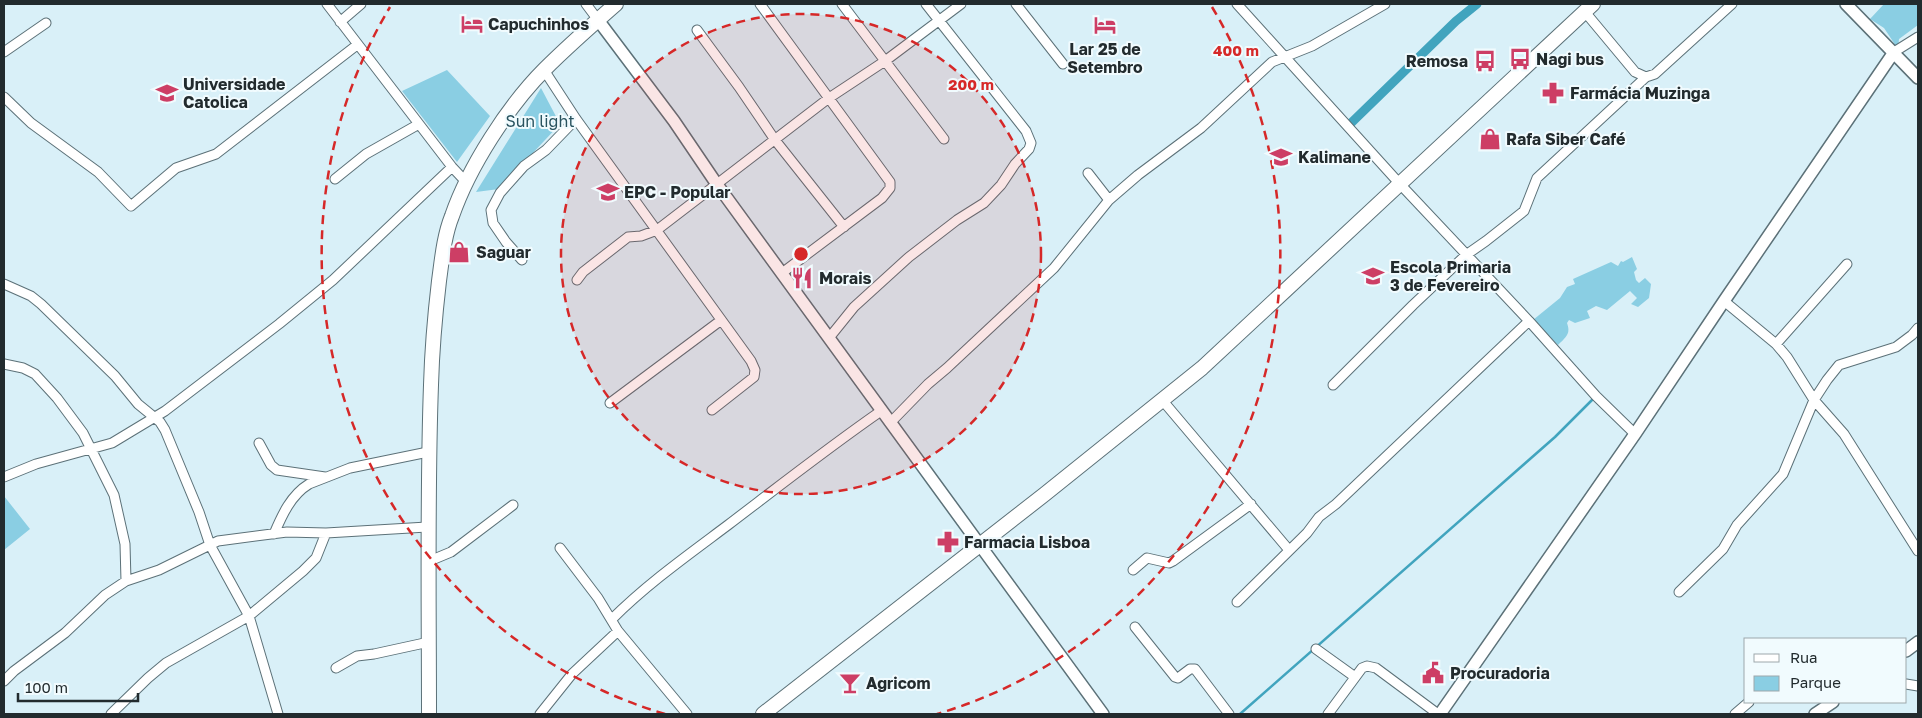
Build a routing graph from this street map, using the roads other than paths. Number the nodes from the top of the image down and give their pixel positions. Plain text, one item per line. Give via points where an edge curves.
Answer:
1 (327, 4) edge
2 (361, 4) edge
3 (586, 4) edge
4 (616, 4) edge
5 (760, 4) edge
6 (842, 4) edge
7 (926, 4) edge
8 (961, 4) edge
9 (1016, 4) edge
10 (1237, 4) edge
11 (1732, 4) edge
12 (1846, 4) edge
13 (1381, 5) edge
14 (1589, 8) edge
15 (598, 20) junction
16 (938, 20) junction
17 (340, 22) junction
18 (46, 23) dead end
19 (697, 30) dead end
20 (1918, 37) edge
21 (357, 45) junction
22 (4, 52) edge
23 (1894, 52) junction
24 (1286, 56) junction
25 (884, 62) junction
26 (1064, 64) dead end
27 (544, 70) junction
28 (1646, 78) junction
29 (1918, 78) edge
30 (4, 97) edge
31 (828, 98) junction
32 (576, 119) junction
33 (419, 124) junction
34 (944, 139) dead end
35 (775, 140) junction
36 (452, 167) junction
37 (1088, 173) dead end
38 (335, 179) dead end
39 (467, 183) junction
40 (716, 183) junction
41 (1399, 183) junction
42 (1109, 200) junction
43 (844, 227) junction
44 (657, 230) junction
45 (1466, 255) junction
46 (522, 260) dead end
47 (1847, 264) dead end
48 (782, 273) junction
49 (577, 280) dead end
50 (4, 284) edge
51 (1724, 301) junction
52 (720, 321) junction
53 (1529, 321) junction
54 (1918, 328) edge
55 (829, 338) junction
56 (1776, 344) junction
57 (4, 364) edge
58 (1333, 385) dead end
59 (1163, 400) junction
60 (1814, 400) junction
61 (610, 403) dead end
62 (712, 410) dead end
63 (881, 412) junction
64 (154, 417) junction
65 (890, 424) junction
66 (1635, 434) junction
67 (259, 443) dead end
68 (92, 450) junction
69 (428, 452) junction
70 (325, 477) junction
71 (4, 478) edge
72 (1251, 504) junction
73 (513, 505) dead end
74 (427, 527) junction
75 (326, 533) junction
76 (274, 534) junction
77 (979, 544) junction
78 (210, 545) junction
79 (560, 548) dead end
80 (1289, 550) junction
81 (1918, 551) edge
82 (427, 562) junction
83 (1133, 570) dead end
84 (126, 581) junction
85 (1679, 592) dead end
86 (1237, 602) dead end
87 (249, 616) junction
88 (612, 619) junction
89 (1135, 627) dead end
90 (618, 631) junction
91 (429, 642) junction
92 (1918, 642) edge
93 (1316, 649) dead end
94 (1907, 650) edge
95 (336, 668) dead end
96 (1355, 677) junction
97 (4, 681) edge
98 (1748, 703) edge
99 (1831, 703) edge
100 (112, 714) edge
101 (278, 714) edge
102 (429, 714) edge
103 (540, 714) edge
104 (687, 714) edge
105 (763, 714) edge
106 (1103, 714) edge
107 (1229, 714) edge
108 (1328, 714) edge
109 (1439, 714) edge
110 (1735, 714) edge
111 (1815, 714) edge

1 - 17 street
2 - 17 street
3 - 15 street
4 - 15 main road
5 - 31 street
6 - 25 street
7 - 16 street
8 - 16 street
9 - 26 street
10 - 24 street
11 - 28 street via 1655,74
12 - 23 street
13 - 24 street via 1312,46
14 - 28 street via 1635,72
14 - 41 main road
15 - 27 main road
15 - 40 street
16 - 25 street
16 - 55 street via 1026,132 1031,143 1029,149 984,203 909,257 854,307
17 - 21 street
18 - 22 street
19 - 35 street
20 - 23 street
21 - 30 street via 216,154 176,168 131,206 98,172 76,158
21 - 33 street
23 - 29 street
23 - 51 street
24 - 41 street
24 - 42 street via 1272,62 1201,128
25 - 31 street
25 - 34 street
27 - 32 street
27 - 39 main road via 504,120
28 - 45 street via 1537,178 1524,211
31 - 35 street
31 - 43 street via 890,182 890,188 882,198
32 - 44 street
32 - 46 street via 546,150 518,172 490,210 493,223
33 - 36 street
33 - 38 street via 366,154
35 - 40 street
35 - 43 street
36 - 39 street
36 - 64 street via 317,292 165,412
37 - 42 street
39 - 69 main road via 452,216 443,253 435,315
40 - 44 street
40 - 48 street
41 - 45 street
41 - 59 main road via 1202,368
42 - 65 street via 1054,268 933,378
43 - 48 street
44 - 49 street via 628,237
44 - 52 street
45 - 53 street
45 - 58 street
47 - 56 street
48 - 55 street
50 - 64 street via 41,304
51 - 56 street
51 - 66 street
52 - 61 street
52 - 62 street via 751,361 755,374
53 - 66 street
53 - 80 street via 1319,517
54 - 60 street via 1896,347 1839,365
55 - 63 street
56 - 60 street
57 - 68 street via 35,374 72,417
59 - 72 street
59 - 77 main road
60 - 81 street via 1844,434
60 - 85 street via 1783,474 1737,525 1723,549
63 - 65 street
63 - 88 street via 835,443 694,551
64 - 68 street via 112,443
64 - 78 street via 165,430
65 - 77 street
66 - 109 street
67 - 70 street via 277,470
68 - 71 street via 36,464
68 - 84 street via 114,495 124,544
69 - 70 street via 350,468
69 - 74 main road
70 - 76 street via 302,488 289,503
72 - 80 street
72 - 83 street via 1173,561 1147,558
73 - 82 street via 451,552
74 - 75 street
74 - 82 main road
75 - 76 street
75 - 87 street via 316,558
76 - 78 street via 218,541
77 - 105 main road
77 - 106 street
78 - 84 street via 159,570
78 - 87 street
79 - 88 street
80 - 86 street
82 - 91 main road
84 - 97 street
87 - 100 street via 166,663
87 - 101 street
88 - 90 street
89 - 107 street via 1175,677 1190,668 1195,670
90 - 103 street via 572,674
90 - 104 street
91 - 95 street via 357,656
91 - 102 main road
92 - 94 street
93 - 96 street
96 - 108 street
96 - 109 street via 1362,668 1376,668
98 - 110 street
99 - 111 street

